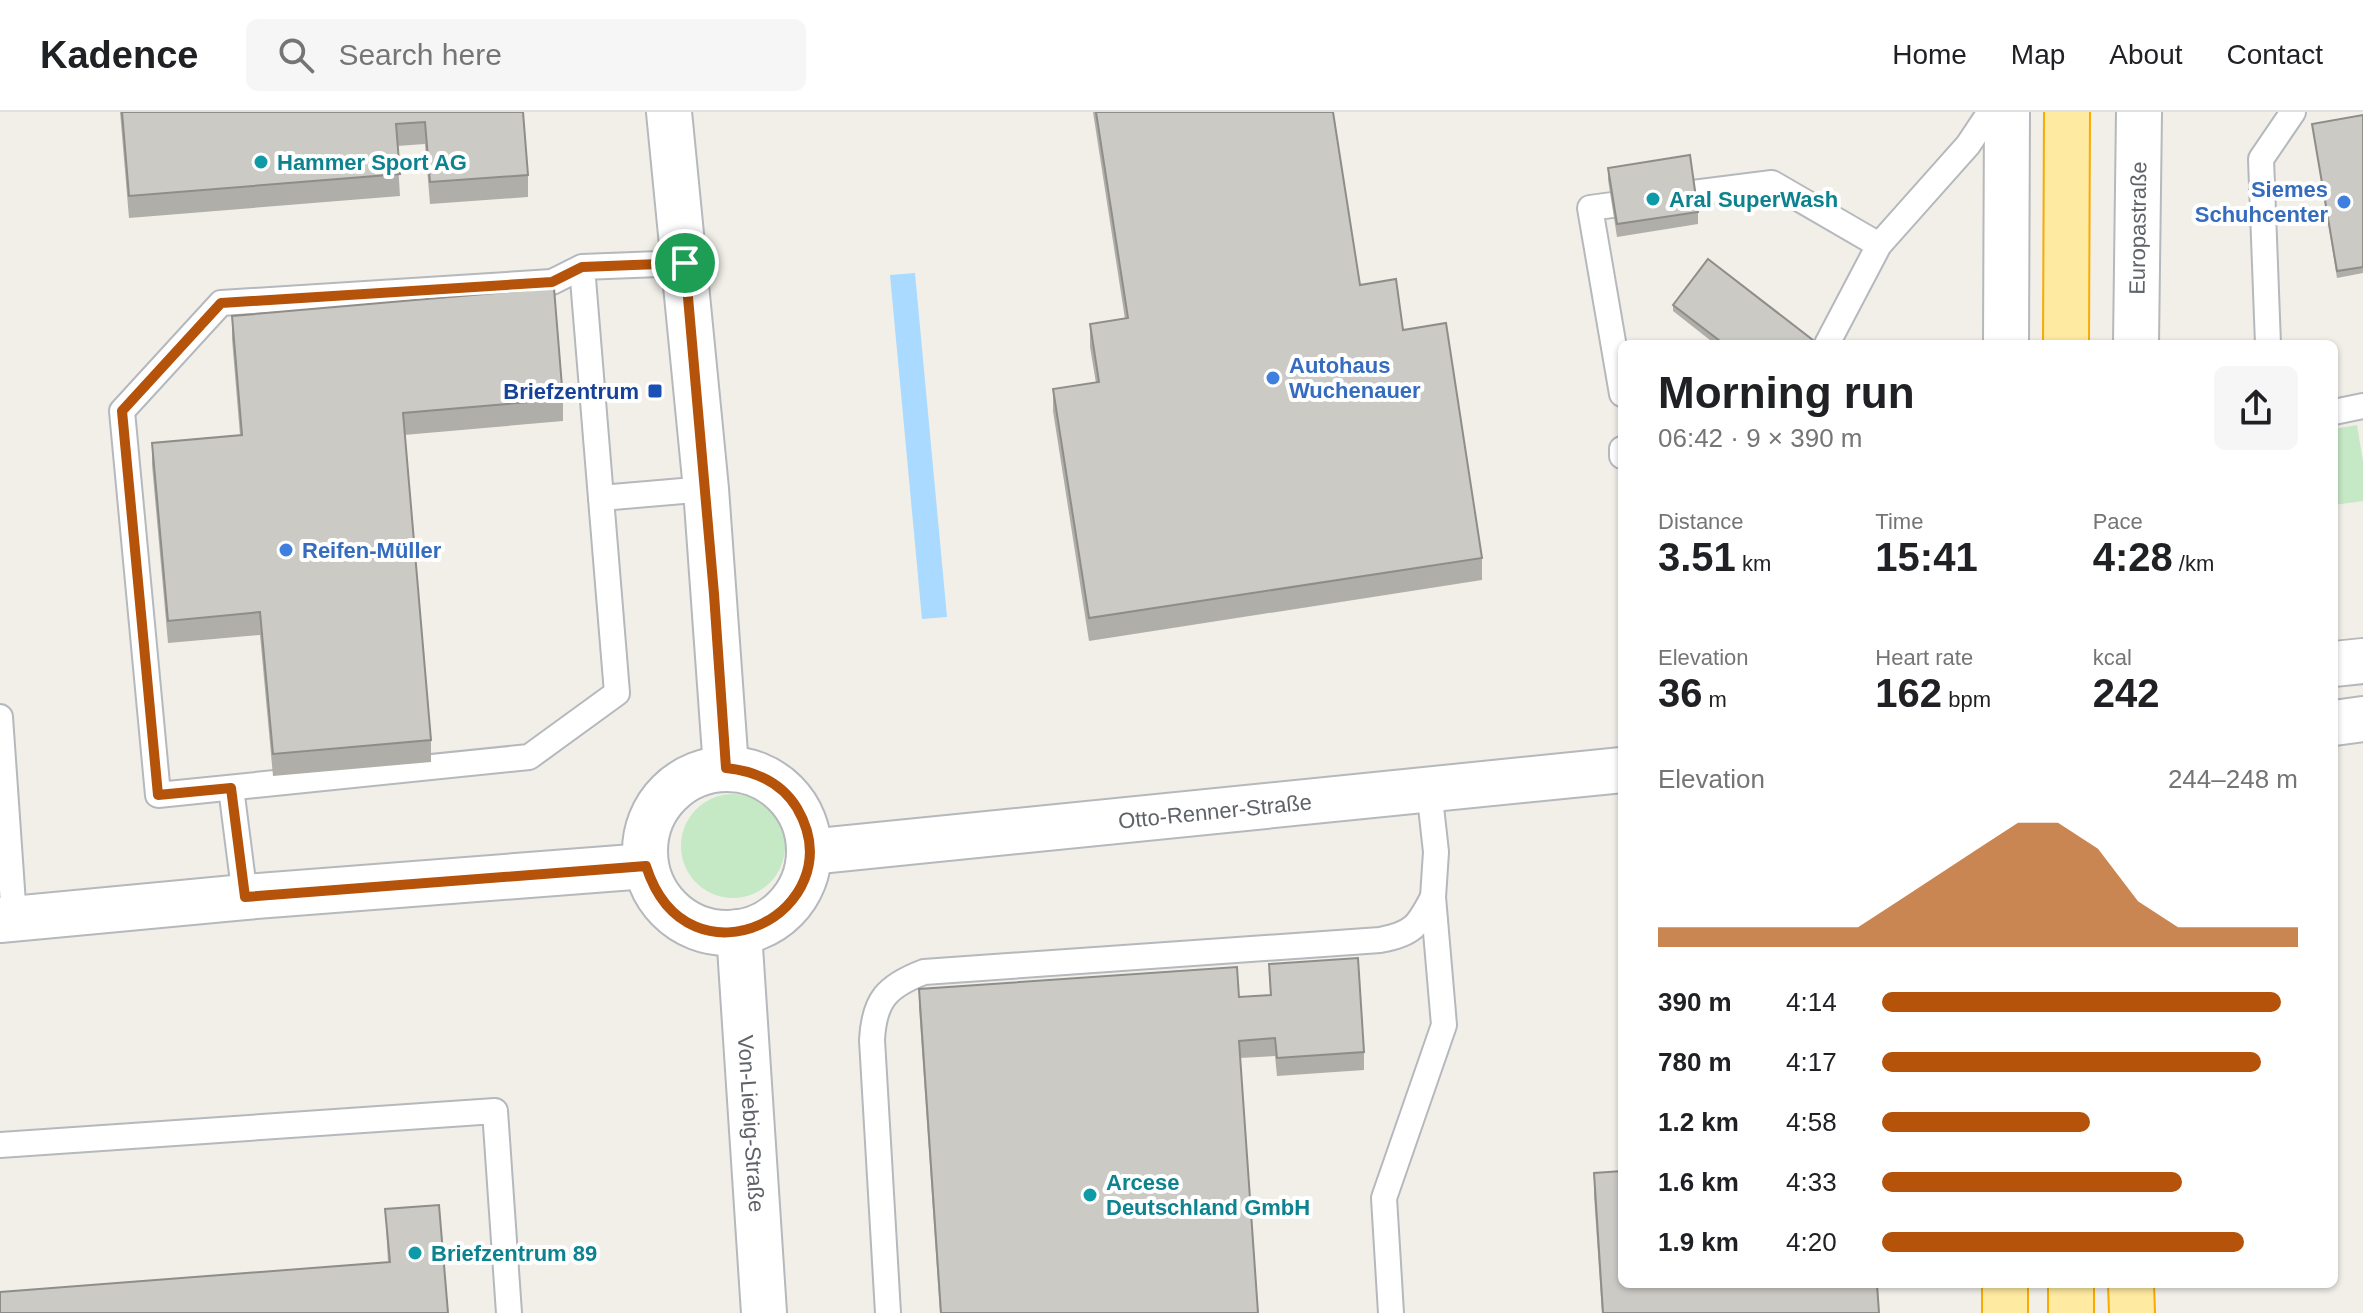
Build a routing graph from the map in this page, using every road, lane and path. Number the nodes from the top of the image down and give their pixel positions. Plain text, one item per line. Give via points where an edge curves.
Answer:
1 (669, 112) edge
2 (1990, 112) edge
3 (2007, 112) edge
4 (2067, 112) edge
5 (2139, 112) edge
6 (2293, 112) edge
7 (1693, 193) edge
8 (1612, 205) edge
9 (1879, 245) junction
10 (685, 263) junction
11 (582, 267) junction
12 (1829, 340) edge
13 (2006, 340) edge
14 (2066, 340) edge
15 (2136, 340) edge
16 (2268, 340) edge
17 (1618, 371) edge
18 (2363, 406) edge
19 (2338, 411) edge
20 (706, 489) junction
21 (601, 498) junction
22 (2363, 661) edge
23 (2338, 664) edge
24 (0, 717) edge
25 (2363, 719) edge
26 (2338, 722) edge
27 (726, 768) junction
28 (1618, 770) edge
29 (231, 788) junction
30 (1429, 789) junction
31 (809, 852) junction
32 (646, 866) junction
33 (245, 897) junction
34 (1433, 897) junction
35 (7, 919) edge
36 (739, 932) junction
37 (0, 1145) edge
38 (2005, 1288) edge
39 (2071, 1288) edge
40 (2131, 1288) edge
41 (509, 1313) edge
42 (764, 1313) edge
43 (888, 1313) edge
44 (1391, 1313) edge
45 (2005, 1313) edge
46 (2071, 1313) edge
47 (2132, 1313) edge

1 - 10 street
2 - 9 lane via 1968,145
3 - 13 street
4 - 14 highway
5 - 15 street, Europastraße
6 - 16 lane via 2261,159
7 - 9 lane via 1772,183
8 - 17 lane via 1590,208
9 - 12 lane
10 - 11 lane
10 - 20 street
11 - 21 lane
11 - 29 lane via 552,282 221,303 122,411 158,795
18 - 19 lane
20 - 21 lane
20 - 27 street
21 - 29 lane via 617,693 529,757
22 - 23 street
24 - 35 lane
25 - 26 street
27 - 31 street via 762,776 792,800
27 - 32 street via 705,771 670,791 648,826
28 - 30 street, Otto-Renner-Straße
29 - 33 lane
30 - 31 street, Otto-Renner-Straße
30 - 34 lane via 1436,852
31 - 36 street via 800,889 788,905 757,928
32 - 33 street
32 - 36 street via 658,895 679,918 717,933
33 - 35 street
34 - 43 lane via 1420,923 1402,936 1380,940 924,972 902,980 883,997 873,1016
34 - 44 lane via 1444,1025 1384,1198
36 - 42 street, Von-Liebig-Straße
37 - 41 lane via 495,1111
38 - 45 highway
39 - 46 highway
40 - 47 highway

